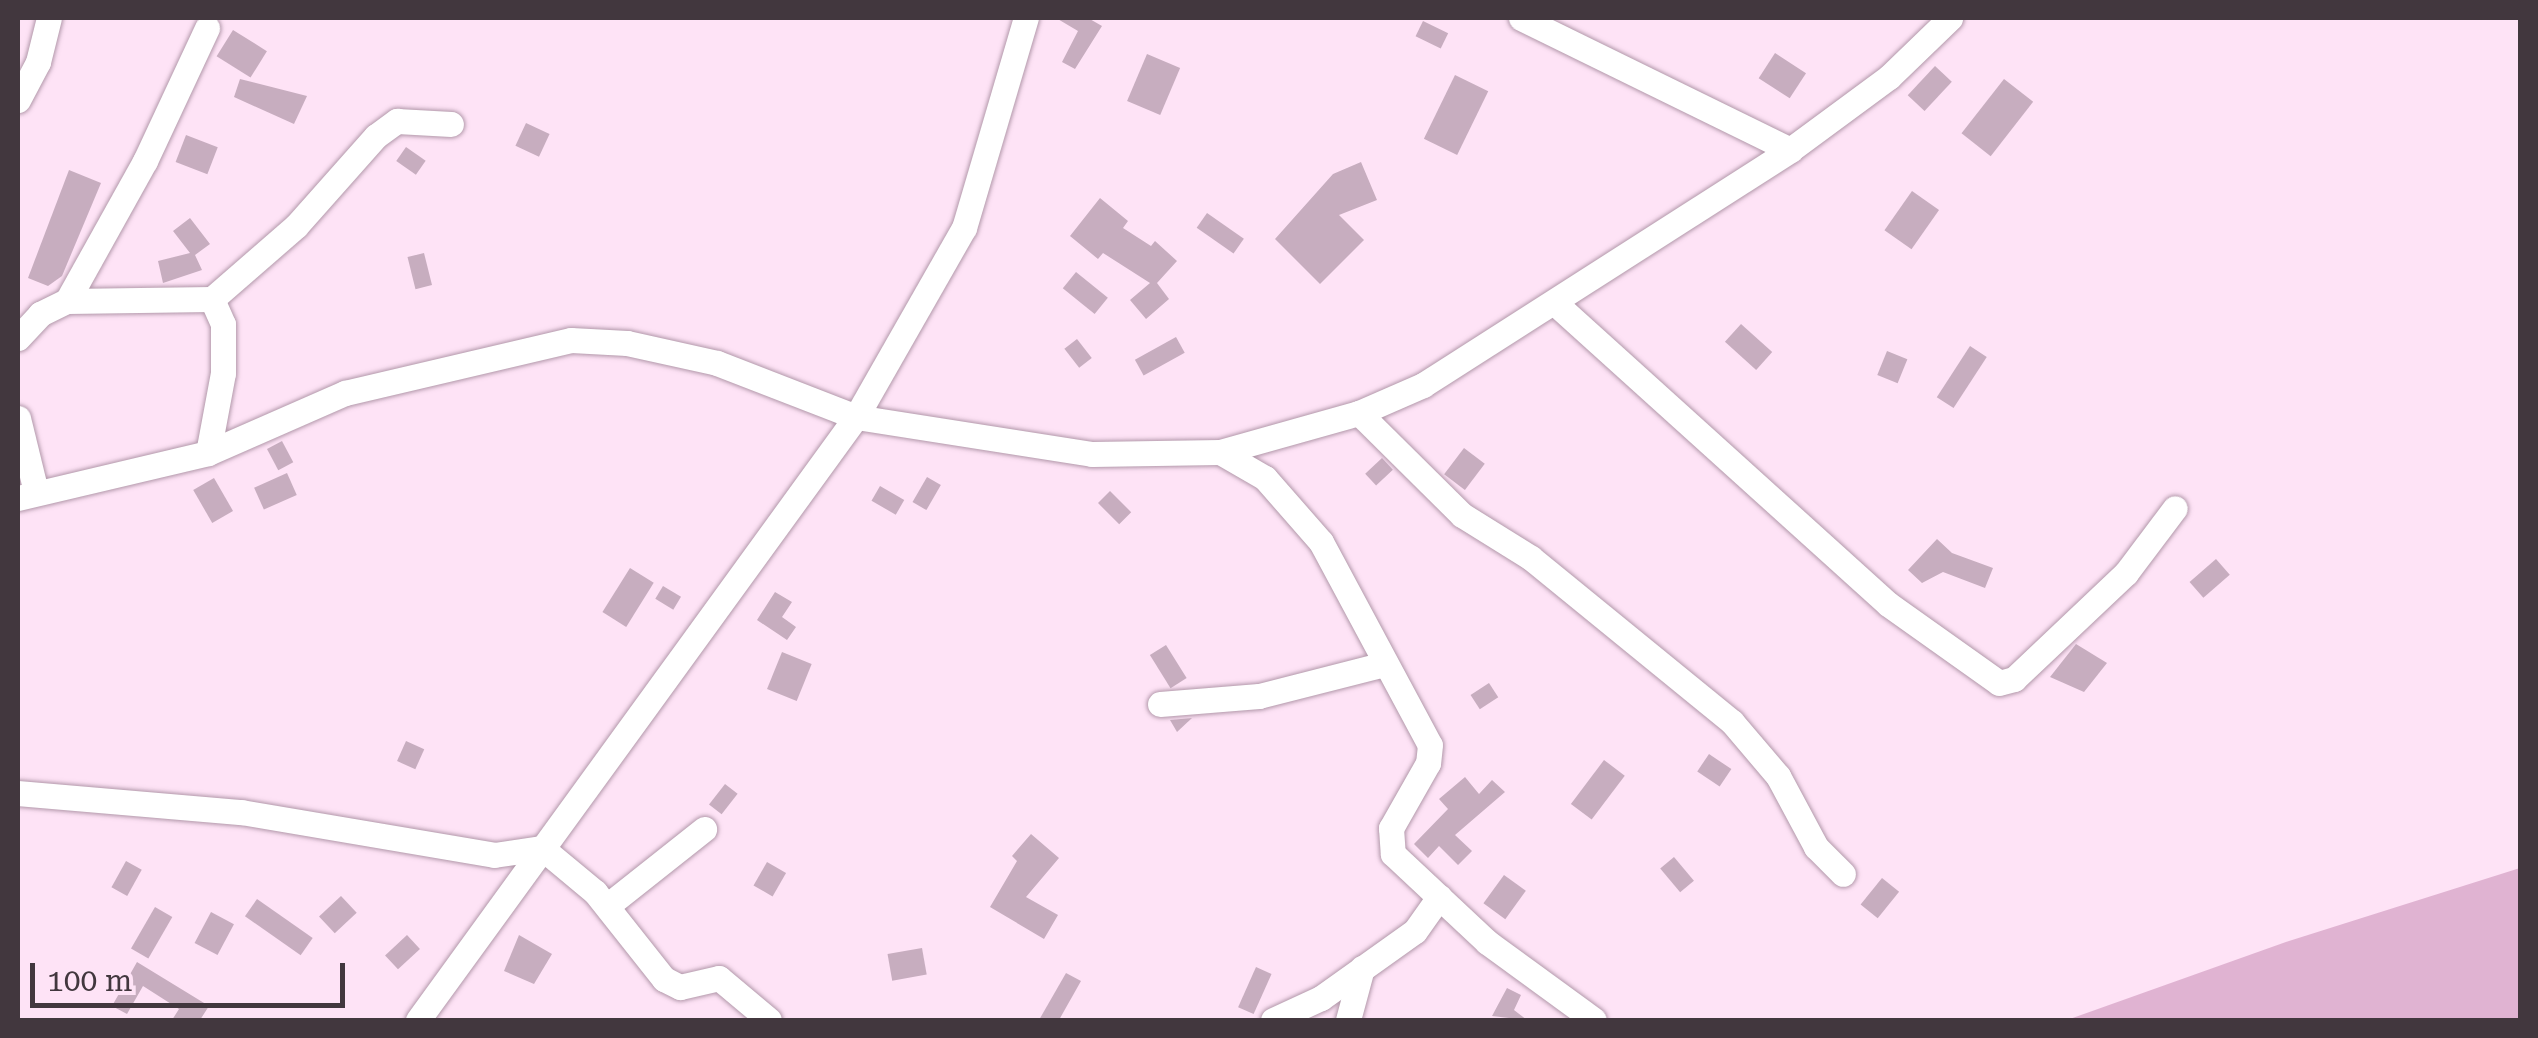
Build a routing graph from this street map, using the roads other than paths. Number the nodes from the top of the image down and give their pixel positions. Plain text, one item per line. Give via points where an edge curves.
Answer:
1 (49, 18) edge
2 (1026, 18) edge
3 (1521, 18) edge
4 (1950, 18) edge
5 (206, 28) dead end
6 (18, 100) edge
7 (451, 124) dead end
8 (1790, 150) junction
9 (212, 299) junction
10 (67, 300) junction
11 (1556, 304) junction
12 (18, 338) edge
13 (1359, 413) junction
14 (856, 417) junction
15 (18, 418) edge
16 (1220, 452) junction
17 (208, 453) junction
18 (27, 494) edge
19 (2175, 508) dead end
20 (1385, 664) junction
21 (1160, 704) dead end
22 (18, 793) edge
23 (704, 829) dead end
24 (542, 848) junction
25 (494, 856) junction
26 (1843, 874) dead end
27 (512, 889) junction
28 (1439, 897) junction
29 (607, 906) junction
30 (1362, 968) junction
31 (418, 1020) edge
32 (770, 1020) edge
33 (1273, 1020) edge
34 (1348, 1020) edge
35 (1594, 1020) edge

1 - 6 street via 38,62
2 - 14 street via 964,228
3 - 8 street
4 - 8 street via 1889,77
5 - 10 street via 146,161
7 - 9 street via 397,121 376,136 296,226
8 - 11 street
9 - 10 street
9 - 17 street via 223,324 223,373
10 - 12 street via 40,314
11 - 13 street via 1423,384
11 - 19 street via 1888,604 1999,683 2014,680 2126,573
13 - 16 street
13 - 26 street via 1462,515 1531,558 1732,722 1778,776 1816,847
14 - 16 street via 1092,454
14 - 17 street via 718,363 572,340 345,393
14 - 24 street
15 - 18 street
16 - 20 street via 1265,478 1321,542
17 - 18 street
20 - 21 street via 1260,696
20 - 28 street via 1431,754 1389,843
22 - 25 street via 240,812
23 - 29 street
24 - 25 street
24 - 27 street
24 - 29 street
25 - 27 street
27 - 31 street
28 - 30 street via 1416,930
28 - 35 street via 1487,942
29 - 32 street via 664,980 680,987 718,978
30 - 33 street via 1321,998
30 - 34 street

